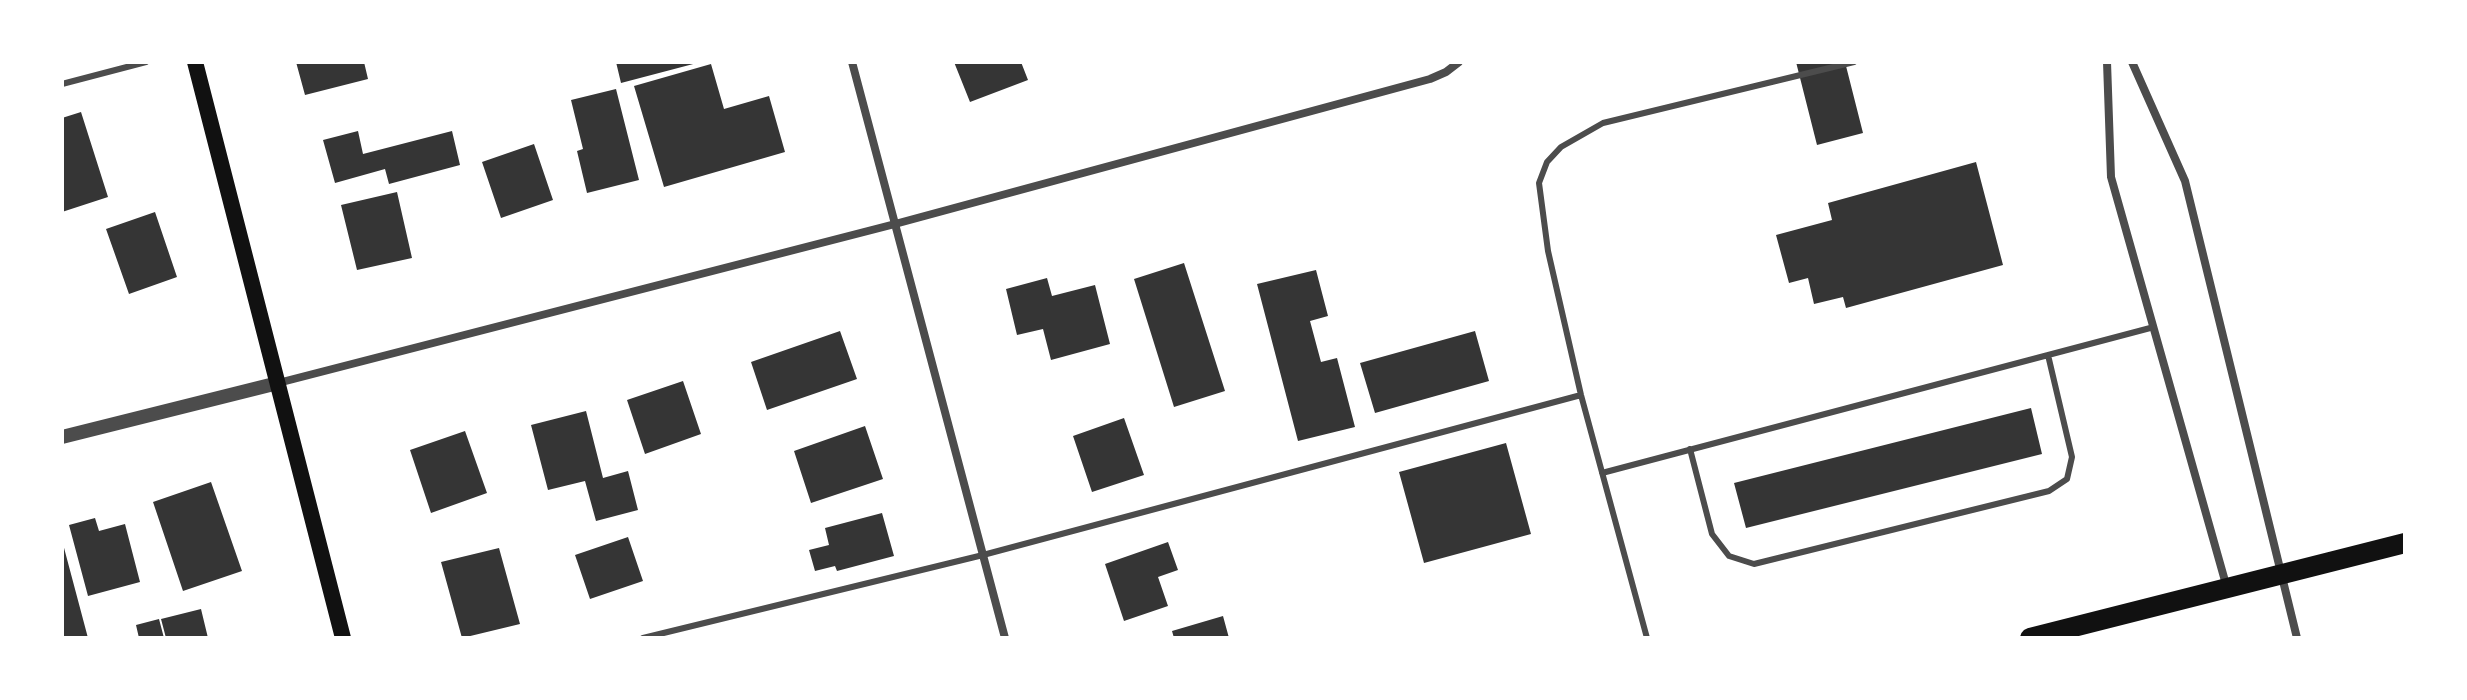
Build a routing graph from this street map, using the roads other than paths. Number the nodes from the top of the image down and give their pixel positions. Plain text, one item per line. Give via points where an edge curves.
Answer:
1 (146, 62) edge
2 (195, 62) edge
3 (852, 62) edge
4 (1459, 62) edge
5 (1854, 62) edge
6 (2107, 62) edge
7 (2132, 62) edge
8 (62, 84) edge
9 (895, 224) junction
10 (2154, 327) junction
11 (2048, 355) junction
12 (278, 383) junction
13 (1581, 395) junction
14 (62, 437) edge
15 (1690, 449) junction
16 (1602, 473) junction
17 (2405, 543) edge
18 (983, 555) junction
19 (2282, 574) junction
20 (2227, 588) junction
21 (343, 638) edge
22 (643, 638) edge
23 (1005, 638) edge
24 (1647, 638) edge
25 (2030, 638) edge
26 (2297, 638) edge

1 - 8 lane
2 - 12 main road
3 - 9 street
4 - 9 street via 1430,79
5 - 13 lane via 1603,123 1561,147 1547,162 1539,183 1540,208
6 - 10 street via 2111,177
7 - 19 street via 2185,181
9 - 12 street
9 - 18 street
10 - 11 lane
10 - 20 street
11 - 15 lane
11 - 15 lane via 2072,457 2067,479 2049,491 1754,564 1729,556 1712,534
12 - 14 street
12 - 21 main road
13 - 16 lane
13 - 18 lane
15 - 16 lane
16 - 24 lane
17 - 19 main road
18 - 22 lane
18 - 23 street
19 - 20 main road
19 - 26 street
20 - 25 main road

